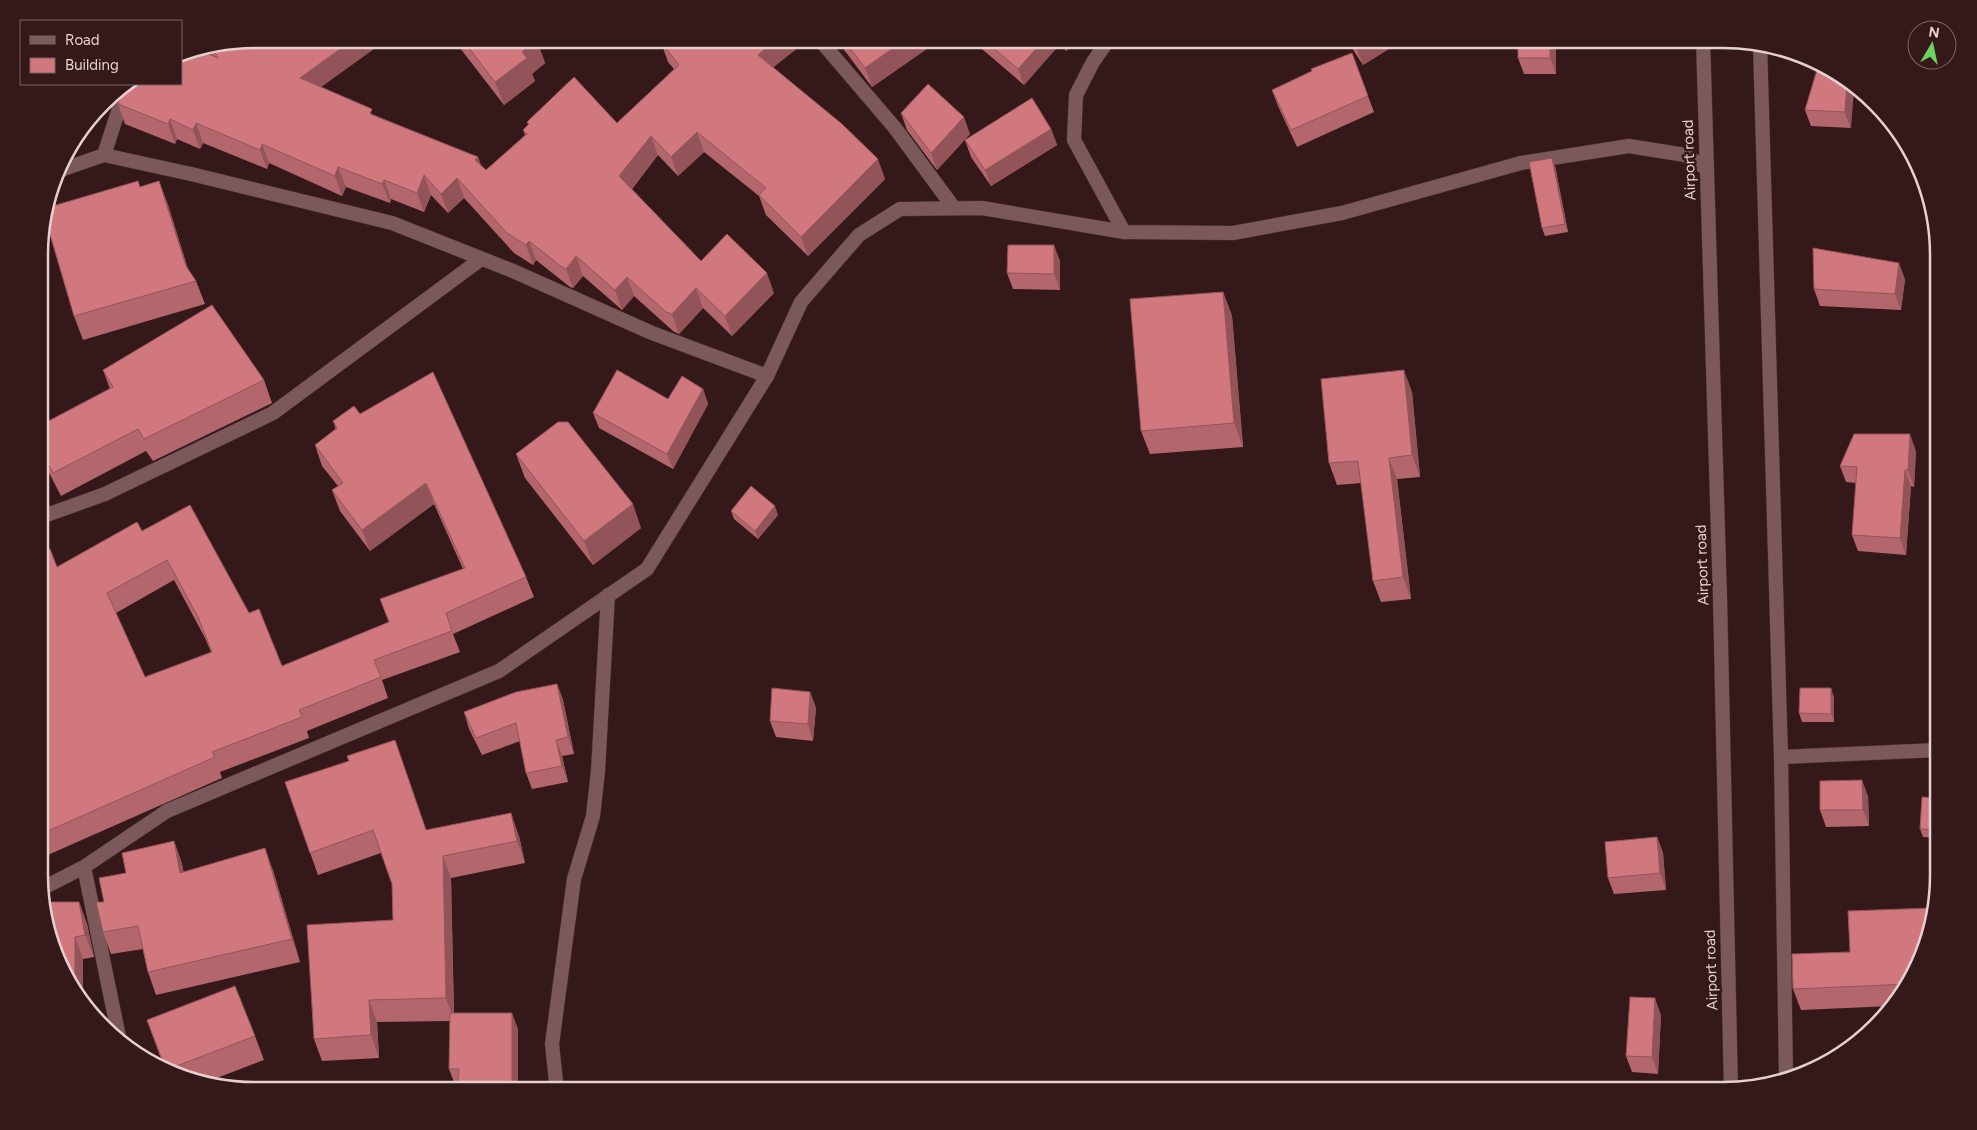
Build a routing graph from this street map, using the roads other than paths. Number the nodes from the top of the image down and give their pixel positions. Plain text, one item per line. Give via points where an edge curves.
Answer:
1 (827, 48) edge
2 (1102, 48) edge
3 (1703, 48) edge
4 (1760, 51) edge
5 (124, 94) edge
6 (104, 156) junction
7 (67, 167) edge
8 (1706, 168) junction
9 (954, 208) junction
10 (1124, 232) junction
11 (481, 259) junction
12 (766, 376) junction
13 (48, 514) edge
14 (608, 595) junction
15 (1930, 750) edge
16 (1781, 757) junction
17 (84, 867) junction
18 (48, 886) edge
19 (118, 1031) edge
20 (1786, 1073) edge
21 (556, 1082) edge
22 (1731, 1082) edge

1 - 9 street via 894,128
2 - 10 street via 1076,95 1074,140
3 - 8 street, Airport road
4 - 16 street
5 - 6 street
6 - 7 street
6 - 11 street via 392,223
8 - 10 street via 1685,155 1629,146 1521,163 1342,213 1233,233
8 - 22 street, Airport road
9 - 10 street via 982,208
9 - 12 street via 900,209 859,235 801,302
11 - 12 street via 652,333
11 - 13 street via 273,413 105,494
12 - 14 street via 647,569
14 - 17 street via 499,671 167,811
14 - 21 street via 598,771 593,816 574,879 552,1044
15 - 16 street
16 - 20 street
17 - 18 street
17 - 19 street

